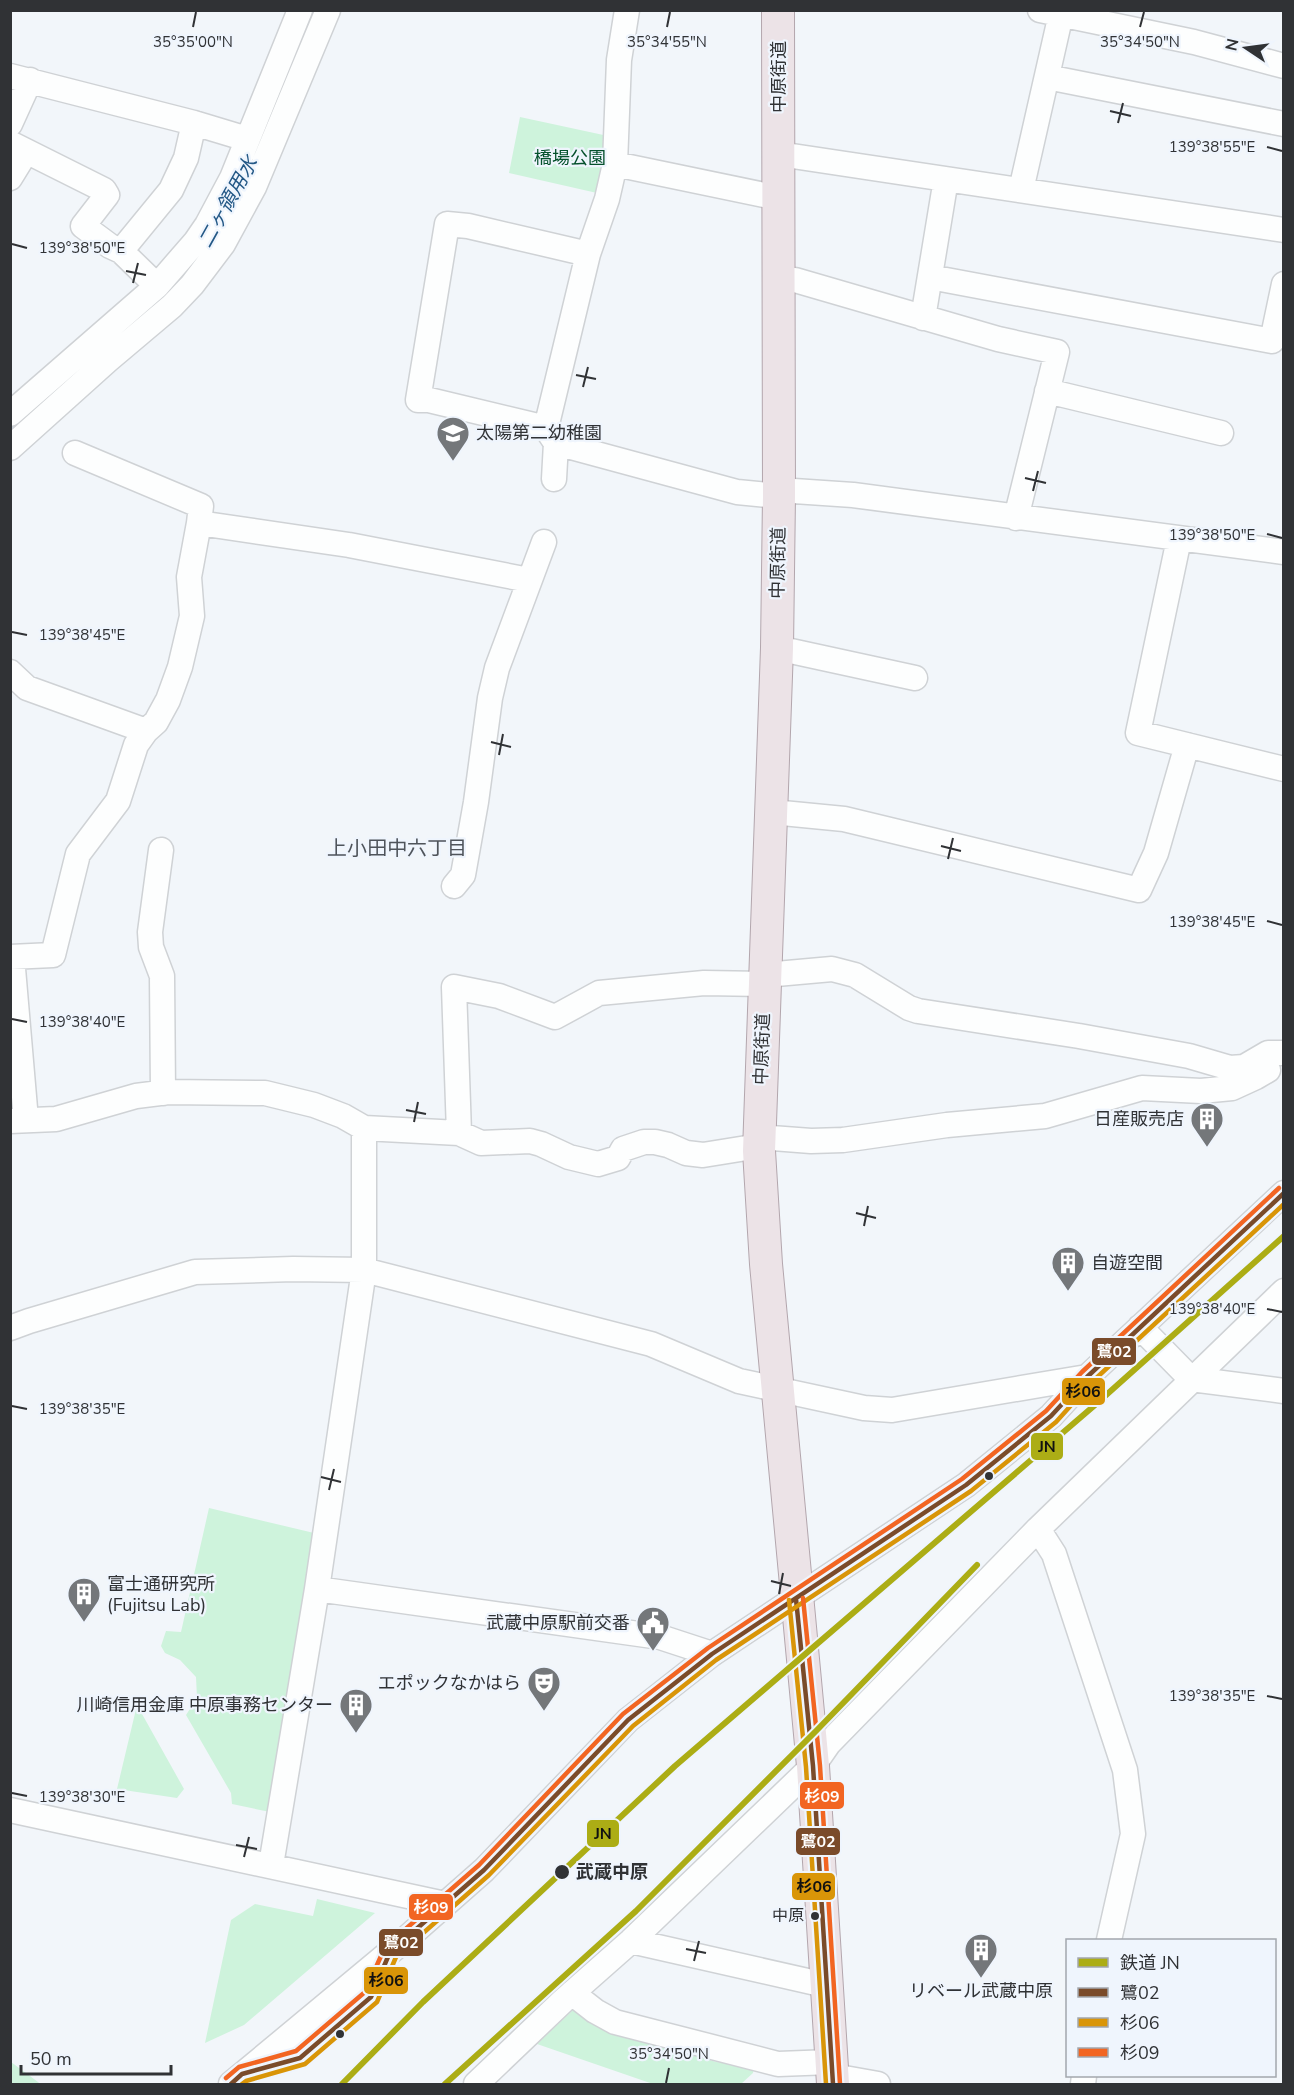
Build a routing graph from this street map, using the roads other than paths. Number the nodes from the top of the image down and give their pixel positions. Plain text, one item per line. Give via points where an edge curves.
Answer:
1 (300, 10) edge
2 (328, 10) edge
3 (627, 10) edge
4 (778, 10) edge
5 (1050, 12) edge
6 (1284, 66) edge
7 (1047, 77) junction
8 (20, 78) edge
9 (194, 123) junction
10 (1284, 123) edge
11 (10, 124) edge
12 (248, 139) junction
13 (18, 148) edge
14 (779, 154) junction
15 (615, 164) junction
16 (10, 178) edge
17 (946, 179) junction
18 (1021, 190) junction
19 (779, 198) junction
20 (1284, 230) edge
21 (121, 251) junction
22 (588, 255) junction
23 (930, 276) junction
24 (778, 280) junction
25 (1284, 284) edge
26 (157, 286) junction
27 (923, 318) junction
28 (1047, 391) junction
29 (10, 414) edge
30 (1221, 433) dead end
31 (551, 436) junction
32 (10, 448) edge
33 (75, 453) dead end
34 (554, 479) dead end
35 (779, 493) junction
36 (1016, 518) junction
37 (199, 523) junction
38 (1179, 539) junction
39 (544, 542) dead end
40 (1284, 552) edge
41 (529, 580) junction
42 (777, 648) junction
43 (10, 672) edge
44 (915, 678) dead end
45 (146, 731) junction
46 (1187, 745) junction
47 (1284, 770) edge
48 (772, 813) junction
49 (161, 850) dead end
50 (454, 886) dead end
51 (11, 957) edge
52 (765, 980) junction
53 (1284, 1053) edge
54 (1284, 1059) edge
55 (163, 1093) junction
56 (18, 1121) edge
57 (364, 1128) junction
58 (459, 1133) junction
59 (759, 1141) junction
60 (1284, 1193) edge
61 (364, 1270) junction
62 (1284, 1291) edge
63 (1140, 1327) junction
64 (10, 1329) edge
65 (1087, 1377) junction
66 (1191, 1379) junction
67 (777, 1390) junction
68 (1284, 1391) edge
69 (1038, 1530) junction
70 (317, 1589) junction
71 (796, 1599) junction
72 (712, 1654) junction
73 (813, 1766) junction
74 (10, 1809) edge
75 (271, 1865) junction
76 (445, 1904) junction
77 (1109, 1939) edge
78 (632, 1941) junction
79 (825, 1984) junction
80 (572, 1993) junction
81 (832, 2074) edge
82 (231, 2085) edge
83 (476, 2085) edge
84 (878, 2085) edge

1 - 12 street
2 - 32 street via 254,187 224,244 172,306
3 - 15 street via 619,60
4 - 14 main road, 中原街道
5 - 6 street via 1194,42
5 - 7 street
7 - 10 street
7 - 18 street
8 - 9 street
8 - 11 street
9 - 12 street
9 - 21 street via 186,158 171,190
12 - 26 street via 207,225
13 - 16 street
13 - 21 street via 104,190 106,195 83,226
14 - 17 street
14 - 19 main road, 中原街道
15 - 19 street
15 - 22 street
17 - 18 street
17 - 23 street
18 - 20 street
19 - 24 main road, 中原街道
21 - 26 street
22 - 31 street
22 - 31 street via 447,224 418,400
23 - 25 street via 1272,341
23 - 27 street
24 - 27 street via 795,280
24 - 35 main road, 中原街道
26 - 29 street
27 - 28 street via 1057,352
28 - 30 street
28 - 36 street
31 - 34 street
31 - 35 street via 737,492
33 - 37 street via 201,506
35 - 36 street via 853,495
35 - 42 main road, 中原街道
36 - 38 street
37 - 41 street via 349,545
37 - 45 street via 189,578 192,616 180,667 168,700
38 - 40 street
38 - 46 street via 1138,733
39 - 41 street
41 - 50 street via 497,668 463,874
42 - 44 street
42 - 48 main road, 中原街道
43 - 45 street via 27,688
45 - 51 street via 136,745 118,801 78,854 54,955
46 - 47 street
46 - 48 street via 1156,853 1139,890 844,819
48 - 52 main road, 中原街道
49 - 55 street via 150,932 162,976
51 - 56 street
52 - 53 street via 832,969 855,975 918,1011 1189,1056 1230,1068 1244,1067 1268,1053
52 - 58 street via 599,993 555,1017 506,998 454,987
52 - 59 main road, 中原街道
54 - 59 street via 1232,1088 1142,1088 1045,1116 843,1140
55 - 56 street via 136,1096 56,1119
55 - 57 street via 265,1093 314,1105
57 - 58 street
57 - 61 street
58 - 59 street via 481,1143 541,1144 598,1164 618,1158 623,1149 644,1142 703,1155
59 - 67 main road, 中原街道 via 761,1212
60 - 63 street
61 - 64 street via 195,1272
61 - 67 street via 651,1344 739,1381
61 - 70 street
62 - 66 street
63 - 65 street
63 - 66 street
65 - 67 street via 892,1410
65 - 71 street via 1051,1416 966,1485
66 - 68 street
66 - 69 street
67 - 71 main road, 中原街道
69 - 73 street via 829,1743
69 - 77 street via 1054,1554 1125,1770 1133,1834
70 - 72 street via 660,1637
70 - 75 street
71 - 72 street
71 - 73 main road, 中原街道
72 - 76 street via 628,1720 484,1870
73 - 78 street
73 - 79 main road, 中原街道
74 - 75 street
75 - 76 street
76 - 82 street
78 - 79 street
78 - 80 street
79 - 81 main road, 中原街道
80 - 81 street via 615,2022
80 - 83 street
81 - 84 street

